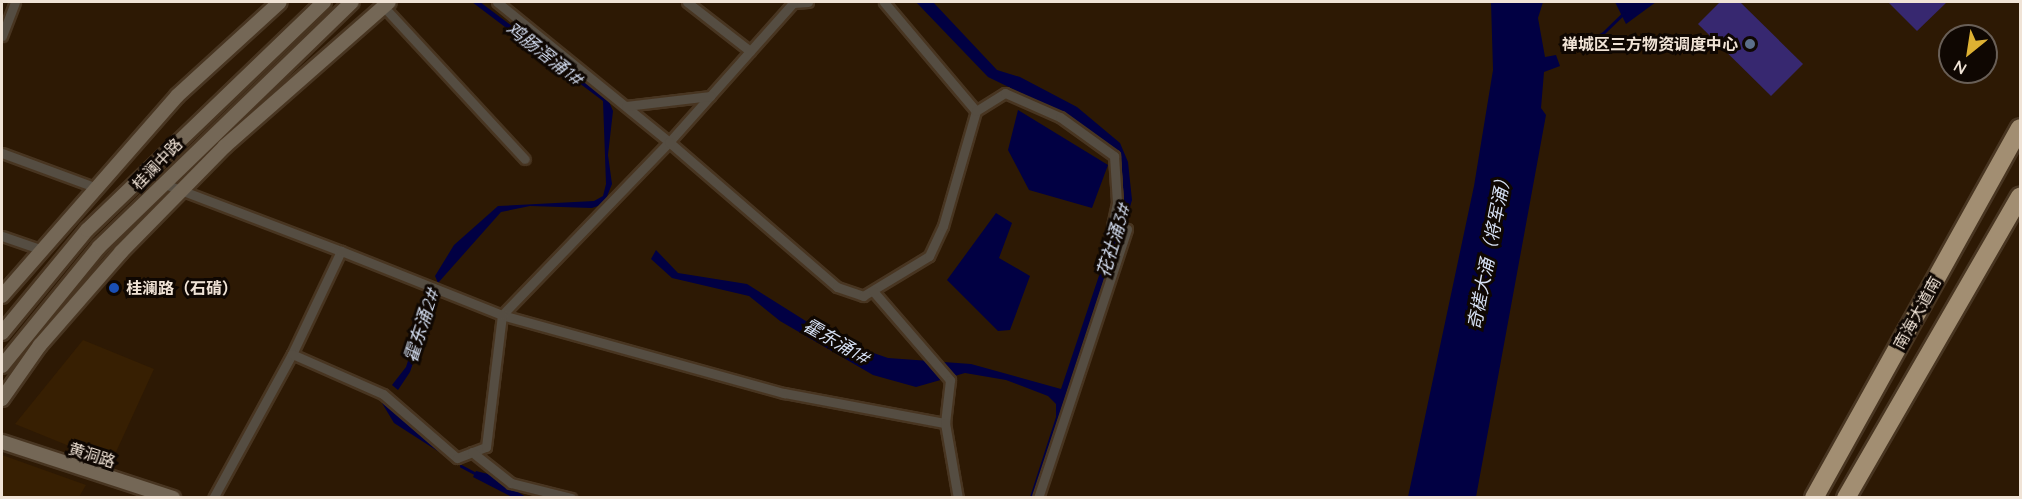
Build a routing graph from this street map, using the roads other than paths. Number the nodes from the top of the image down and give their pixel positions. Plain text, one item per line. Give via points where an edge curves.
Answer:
1 (15, 2) edge
2 (280, 2) edge
3 (324, 2) edge
4 (352, 2) edge
5 (497, 2) edge
6 (687, 2) edge
7 (808, 2) edge
8 (884, 2) edge
9 (386, 4) edge
10 (2, 36) edge
11 (750, 51) junction
12 (710, 96) junction
13 (626, 106) junction
14 (976, 111) junction
15 (2020, 128) edge
16 (669, 142) junction
17 (2, 153) edge
18 (525, 159) dead end
19 (162, 183) junction
20 (97, 188) junction
21 (182, 190) junction
22 (2020, 197) edge
23 (2, 236) edge
24 (80, 239) junction
25 (42, 250) junction
26 (341, 251) junction
27 (873, 291) junction
28 (2, 297) edge
29 (502, 315) junction
30 (2, 333) edge
31 (292, 354) junction
32 (2, 366) edge
33 (2, 399) edge
34 (945, 423) junction
35 (2, 442) edge
36 (472, 452) junction
37 (173, 498) edge
38 (213, 498) edge
39 (571, 498) edge
40 (958, 498) edge
41 (1038, 498) edge
42 (1814, 498) edge
43 (1846, 498) edge

1 - 10 street
2 - 20 main road via 177,96
3 - 24 main road, 桂澜中路 via 188,129
4 - 19 main road, 桂澜中路
5 - 13 street
6 - 11 street
7 - 11 street via 793,3
8 - 14 street
9 - 18 street
9 - 21 main road
11 - 12 street
12 - 13 street
12 - 16 street
13 - 16 street
14 - 27 street via 944,226 929,256
14 - 41 street via 1005,93 1060,117 1114,156 1117,203 1112,226 1120,228
15 - 42 highway, 南海大道南
16 - 27 street via 837,287 863,296
16 - 29 street
17 - 20 street
19 - 21 street
19 - 32 main road, 桂澜中路 via 99,247
20 - 24 main road
20 - 25 main road
21 - 26 street
21 - 33 main road via 40,345
22 - 43 highway, 南海大道南
23 - 25 street
24 - 30 main road, 桂澜中路
25 - 28 main road
26 - 29 street
26 - 31 street
27 - 34 street via 950,381
29 - 34 street via 784,393
29 - 36 street via 486,447
31 - 36 street via 382,394 457,458
31 - 38 street
34 - 40 street
35 - 37 main road, 黄洞路
36 - 39 street via 511,483

